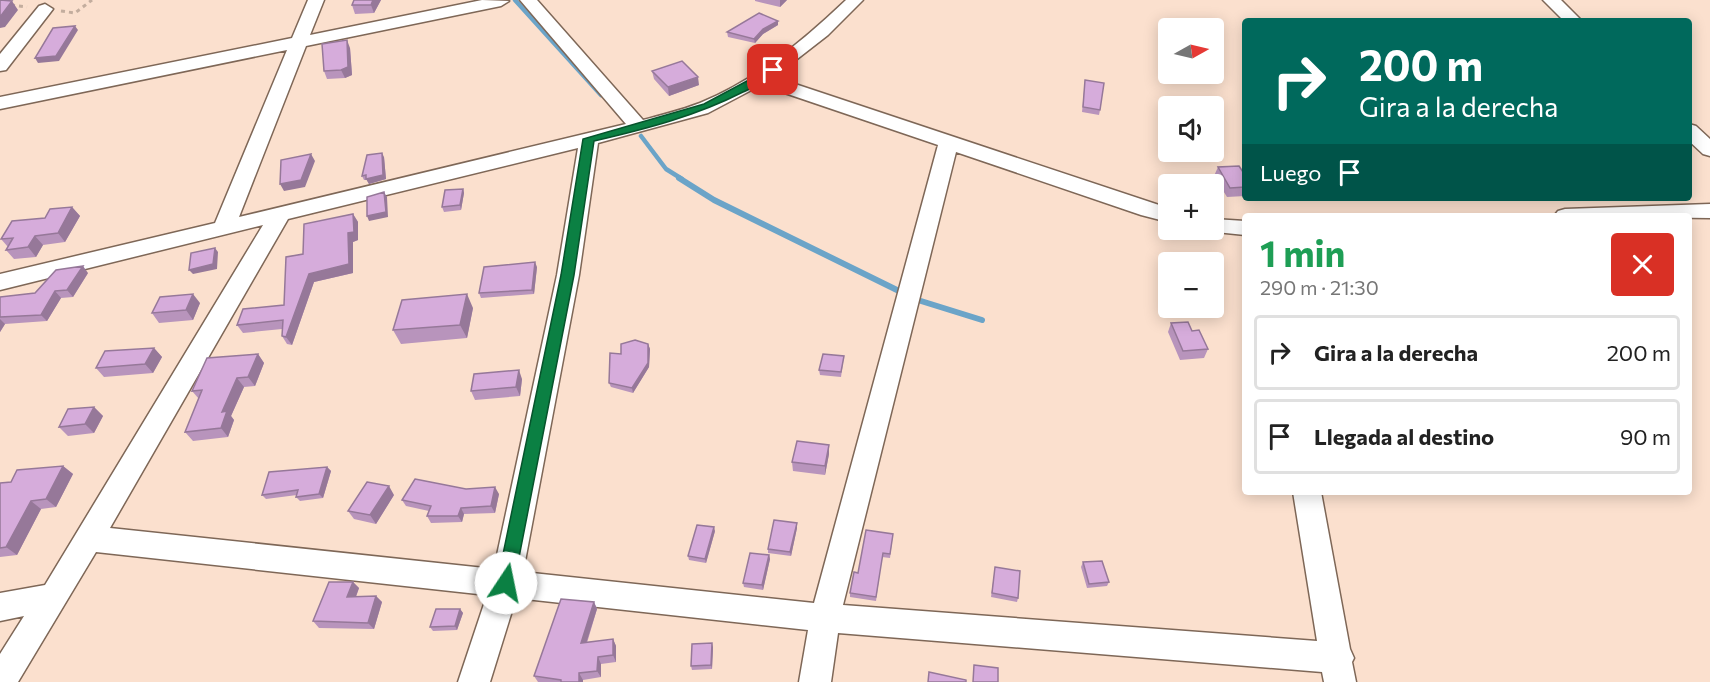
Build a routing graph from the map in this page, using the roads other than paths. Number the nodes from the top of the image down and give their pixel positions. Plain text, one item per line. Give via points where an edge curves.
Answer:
1 (316, 0) edge
2 (528, 0) edge
3 (855, 0) edge
4 (1551, 0) edge
5 (501, 1) edge
6 (45, 9) dead end
7 (1571, 18) edge
8 (299, 42) junction
9 (0, 66) edge
10 (761, 80) junction
11 (0, 103) edge
12 (639, 127) junction
13 (1692, 133) edge
14 (589, 139) junction
15 (948, 143) junction
16 (1710, 150) edge
17 (1710, 211) edge
18 (1158, 212) edge
19 (1652, 213) edge
20 (279, 216) junction
21 (224, 227) junction
22 (1224, 227) edge
23 (1242, 228) edge
24 (0, 282) edge
25 (1308, 495) edge
26 (88, 538) junction
27 (506, 583) junction
28 (54, 597) junction
29 (0, 607) edge
30 (825, 618) junction
31 (1339, 670) edge
32 (0, 682) edge
33 (474, 682) edge
34 (815, 682) edge

1 - 8 street
2 - 12 street
3 - 10 street
4 - 7 street
5 - 8 street
6 - 9 street
8 - 11 street
8 - 21 street
10 - 12 street via 708,106
10 - 15 street
12 - 14 street
13 - 16 street
14 - 20 street
14 - 27 street via 568,275
15 - 18 street
15 - 30 street
17 - 19 street
20 - 21 street
20 - 26 street
21 - 24 street
22 - 23 street
25 - 31 street
26 - 27 street
26 - 28 street
27 - 30 street
27 - 33 street
28 - 29 street
28 - 32 street
30 - 31 street
30 - 34 street

